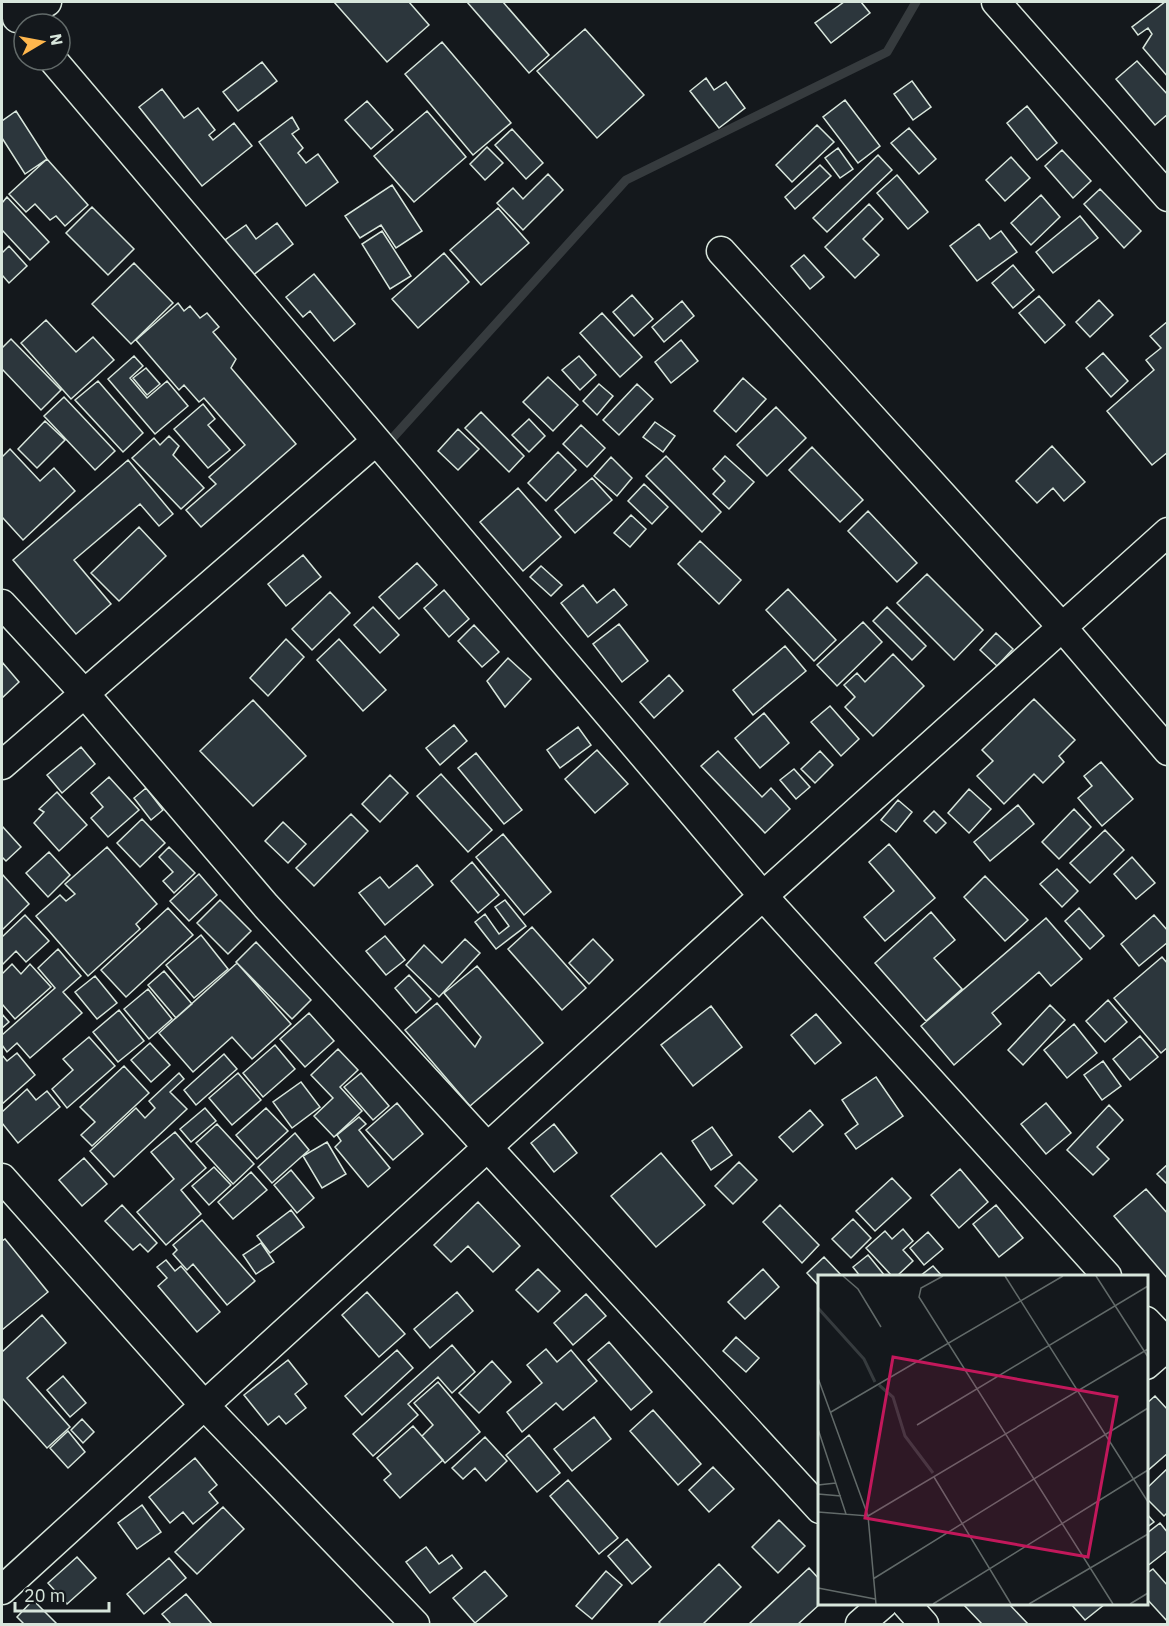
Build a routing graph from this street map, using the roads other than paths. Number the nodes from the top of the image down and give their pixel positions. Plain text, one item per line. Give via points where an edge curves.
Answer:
1 (47, 2) edge
2 (996, 2) edge
3 (26, 12) edge
4 (63, 72) edge
5 (1167, 197) edge
6 (721, 251) dead end
7 (376, 441) junction
8 (1167, 532) edge
9 (2, 604) edge
10 (1062, 627) junction
11 (85, 694) junction
12 (1167, 751) edge
13 (2, 765) edge
14 (763, 896) junction
15 (488, 1146) junction
16 (2, 1178) edge
17 (1106, 1275) edge
18 (1148, 1323) edge
19 (1167, 1345) edge
20 (1148, 1363) edge
21 (204, 1405) junction
22 (818, 1508) edge
23 (2, 1590) edge
24 (882, 1605) edge
25 (907, 1605) edge
26 (415, 1624) edge
27 (860, 1624) edge
28 (924, 1624) edge

1 - 3 street
2 - 5 street
4 - 7 street
6 - 10 street
7 - 11 street
7 - 14 street
8 - 10 street
9 - 11 street
10 - 12 street
10 - 14 street
11 - 13 street
11 - 15 street via 266,906
14 - 15 street
14 - 17 street
15 - 21 street
15 - 22 street
16 - 21 street
18 - 19 street
19 - 20 street
21 - 23 street
21 - 26 street
24 - 27 street
25 - 28 street

